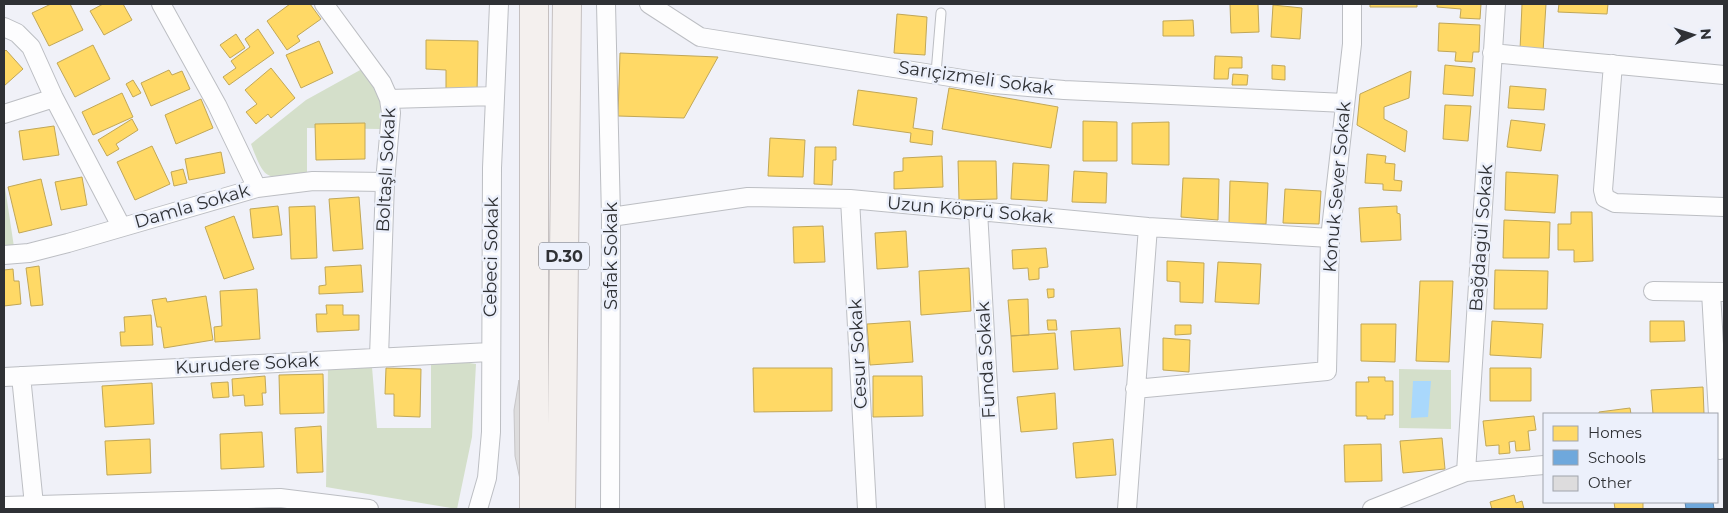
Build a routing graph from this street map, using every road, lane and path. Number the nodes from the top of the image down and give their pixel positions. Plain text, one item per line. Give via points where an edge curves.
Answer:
1 (161, 4) edge
2 (324, 4) edge
3 (500, 4) edge
4 (534, 4) edge
5 (567, 4) edge
6 (606, 4) edge
7 (649, 4) edge
8 (1352, 4) edge
9 (1496, 4) edge
10 (942, 14) dead end
11 (4, 27) edge
12 (1492, 53) junction
13 (1613, 64) junction
14 (936, 73) junction
15 (1724, 75) edge
16 (495, 96) junction
17 (54, 98) junction
18 (389, 98) junction
19 (1345, 103) junction
20 (4, 114) edge
21 (385, 182) junction
22 (257, 188) junction
23 (850, 199) junction
24 (1724, 207) edge
25 (978, 211) junction
26 (611, 217) junction
27 (121, 226) junction
28 (1148, 227) junction
29 (1330, 238) junction
30 (4, 255) edge
31 (1653, 291) dead end
32 (1717, 292) edge
33 (490, 352) junction
34 (379, 357) junction
35 (21, 376) junction
36 (4, 377) edge
37 (1135, 389) junction
38 (1720, 450) edge
39 (1543, 465) edge
40 (1466, 472) junction
41 (34, 505) junction
42 (306, 505) edge
43 (4, 506) edge
44 (369, 509) edge
45 (478, 509) edge
46 (534, 509) edge
47 (561, 509) edge
48 (610, 509) edge
49 (867, 509) edge
50 (995, 509) edge
51 (1127, 509) edge
52 (1372, 509) edge

1 - 22 street via 213,98
2 - 18 street, Boltaşlı Sokak via 382,83
3 - 16 street, Cebeci Sokak
4 - 46 highway, D.30
5 - 47 highway, D.30
6 - 26 street, Safak Sokak
7 - 14 street, Sarıçizmeli Sokak via 700,37
8 - 19 street, Konuk Sever Sokak via 1352,44
9 - 12 street, Bağdagül Sokak
10 - 14 lane
11 - 17 street via 18,33 31,47
12 - 13 street
12 - 40 street, Bağdagül Sokak
13 - 15 street
13 - 24 street via 1604,198 1615,203
14 - 19 street, Sarıçizmeli Sokak via 994,84 1064,90
16 - 18 street
16 - 33 street, Cebeci Sokak
17 - 20 street
17 - 27 street
18 - 21 street, Boltaşlı Sokak via 390,145
19 - 29 street, Konuk Sever Sokak
21 - 22 street, Damla Sokak via 313,181
21 - 34 street, Boltaşlı Sokak
22 - 27 street, Damla Sokak
23 - 25 street, Uzun Köprü Sokak
23 - 26 street, Uzun Köprü Sokak via 748,197
23 - 49 street, Cesur Sokak
25 - 28 street, Uzun Köprü Sokak
25 - 50 street, Funda Sokak
26 - 48 street, Safak Sokak
27 - 30 street, Damla Sokak via 45,249
28 - 29 street, Uzun Köprü Sokak
28 - 37 street
29 - 37 street, Konuk Sever Sokak via 1327,370
31 - 32 street
32 - 38 street
33 - 34 street, Kurudere Sokak
33 - 45 street, Cebeci Sokak via 490,455
34 - 35 street, Kurudere Sokak
35 - 36 street, Kurudere Sokak
35 - 41 street
37 - 51 street
39 - 40 street
40 - 52 street
41 - 42 street via 280,498
41 - 43 street
42 - 44 street

